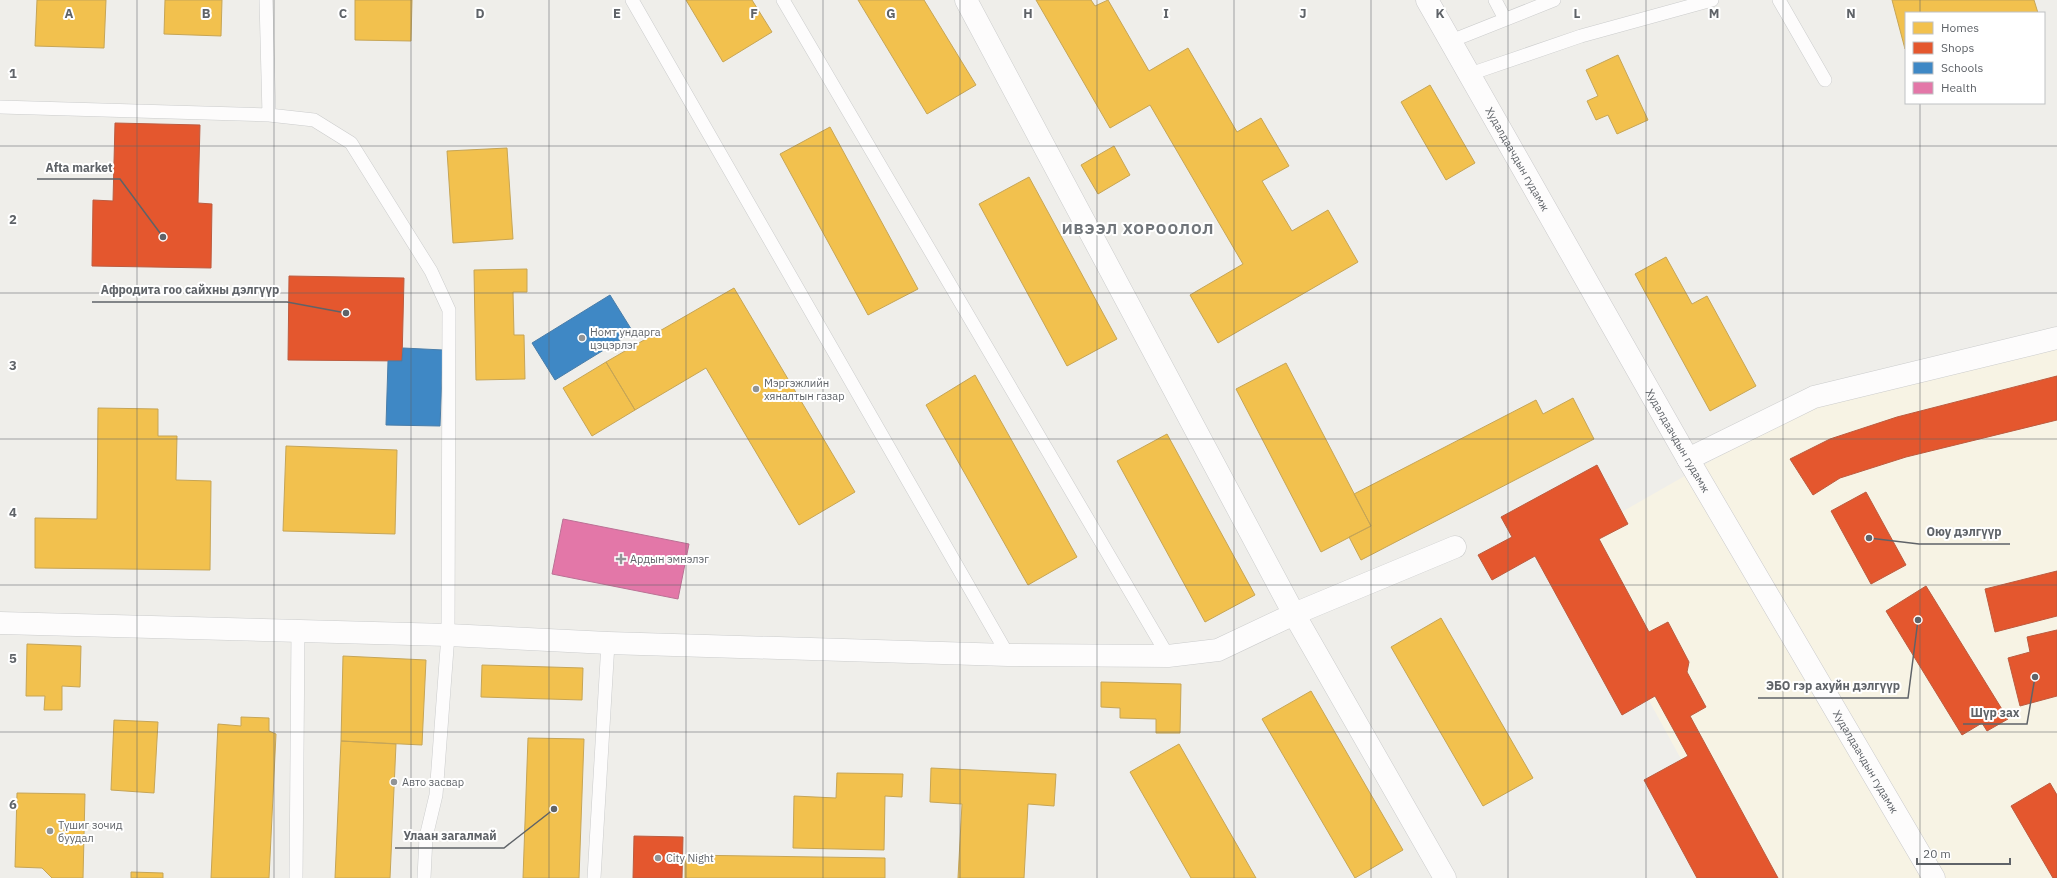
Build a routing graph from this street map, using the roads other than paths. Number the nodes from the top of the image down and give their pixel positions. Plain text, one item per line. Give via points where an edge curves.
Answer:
1 (266, 0) edge
2 (632, 0) edge
3 (783, 0) edge
4 (966, 0) edge
5 (1427, 0) edge
6 (1495, 0) edge
7 (1554, 0) edge
8 (1712, 0) edge
9 (1779, 0) edge
10 (1505, 19) junction
11 (1451, 41) junction
12 (1470, 74) junction
13 (1825, 80) dead end
14 (0, 107) edge
15 (269, 115) junction
16 (2057, 338) edge
17 (1688, 458) junction
18 (1456, 547) dead end
19 (1294, 614) junction
20 (0, 623) edge
21 (298, 631) junction
22 (448, 635) junction
23 (608, 643) junction
24 (1008, 655) junction
25 (1168, 656) junction
26 (296, 878) edge
27 (424, 878) edge
28 (594, 878) edge
29 (1445, 878) edge
30 (1934, 878) edge

1 - 15 lane
2 - 24 lane
3 - 25 lane
4 - 19 street
5 - 11 street, Худалдаачдын гудамж
6 - 10 lane
7 - 10 lane
8 - 12 lane via 1581,36
9 - 13 lane
10 - 11 lane
11 - 12 street, Худалдаачдын гудамж
12 - 17 street, Худалдаачдын гудамж
14 - 15 lane
15 - 22 lane via 314,120 351,143 431,271 449,310
16 - 17 street via 1814,397
17 - 30 street, Худалдаачдын гудамж
18 - 19 street
19 - 25 street via 1218,650
19 - 29 street
20 - 21 street
21 - 22 street
21 - 26 lane
22 - 23 street
22 - 27 lane via 436,795 426,837
23 - 24 street
23 - 28 lane
24 - 25 street

